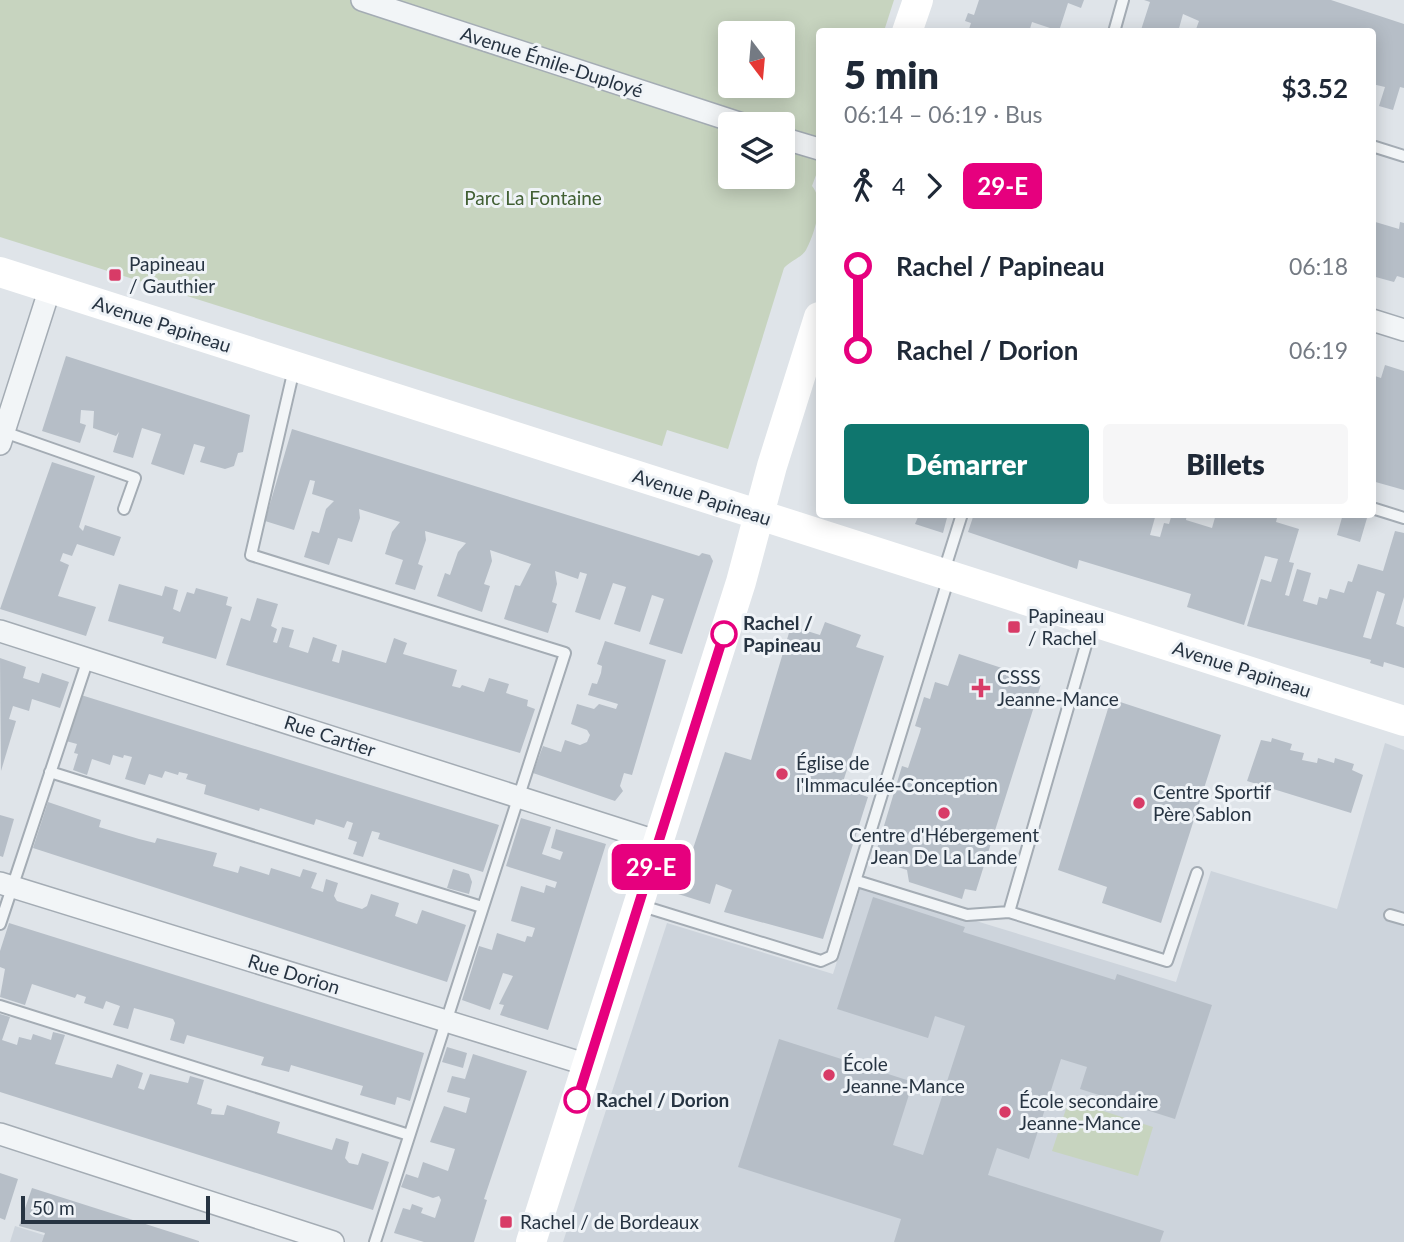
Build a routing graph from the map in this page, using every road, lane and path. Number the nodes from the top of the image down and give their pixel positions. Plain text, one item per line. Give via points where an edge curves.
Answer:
1 (362, 0) edge
2 (918, 0) edge
3 (1124, 0) edge
4 (909, 28) edge
5 (1115, 28) edge
6 (718, 116) edge
7 (795, 142) edge
8 (1376, 147) edge
9 (816, 148) edge
10 (1404, 156) edge
11 (0, 272) edge
12 (50, 288) junction
13 (1376, 321) edge
14 (816, 327) edge
15 (1404, 330) edge
16 (295, 366) junction
17 (2, 438) edge
18 (124, 509) dead end
19 (1376, 509) edge
20 (758, 515) junction
21 (961, 518) edge
22 (1404, 518) edge
23 (946, 575) junction
24 (1093, 622) junction
25 (0, 631) edge
26 (88, 659) junction
27 (1404, 721) edge
28 (50, 772) junction
29 (518, 797) junction
30 (659, 842) junction
31 (1197, 873) dead end
32 (857, 881) junction
33 (6, 885) edge
34 (639, 905) junction
35 (482, 907) junction
36 (1009, 912) junction
37 (1390, 915) dead end
38 (1404, 919) edge
39 (0, 924) edge
40 (0, 1006) edge
41 (446, 1021) junction
42 (588, 1065) junction
43 (0, 1134) edge
44 (409, 1135) junction
45 (333, 1242) edge
46 (375, 1242) edge
47 (531, 1242) edge

1 - 6 street, Avenue Émile-Duployé
2 - 4 main road
3 - 5 lane
7 - 9 street
8 - 10 lane
11 - 12 main road, Avenue Papineau
12 - 16 main road, Avenue Papineau
12 - 17 street
13 - 15 street
14 - 20 main road
16 - 20 main road, Avenue Papineau
16 - 29 lane via 251,555 565,653
17 - 18 lane via 34,440 135,478
19 - 22 lane
20 - 23 main road, Avenue Papineau
20 - 30 main road
21 - 23 lane
23 - 24 main road, Avenue Papineau
23 - 32 lane
24 - 27 main road, Avenue Papineau
24 - 36 lane
25 - 26 street, Rue Cartier
26 - 28 lane
26 - 29 street, Rue Cartier
28 - 33 lane
28 - 35 lane
29 - 30 street, Rue Cartier
29 - 35 lane
30 - 34 main road
31 - 36 lane via 1167,961
32 - 34 lane via 832,956 821,961
32 - 36 lane via 967,915
33 - 39 lane
33 - 41 street, Rue Dorion
34 - 42 main road
35 - 41 lane
37 - 38 lane
40 - 44 lane
41 - 42 street, Rue Dorion
41 - 44 lane
42 - 47 main road
43 - 45 street
44 - 46 lane

